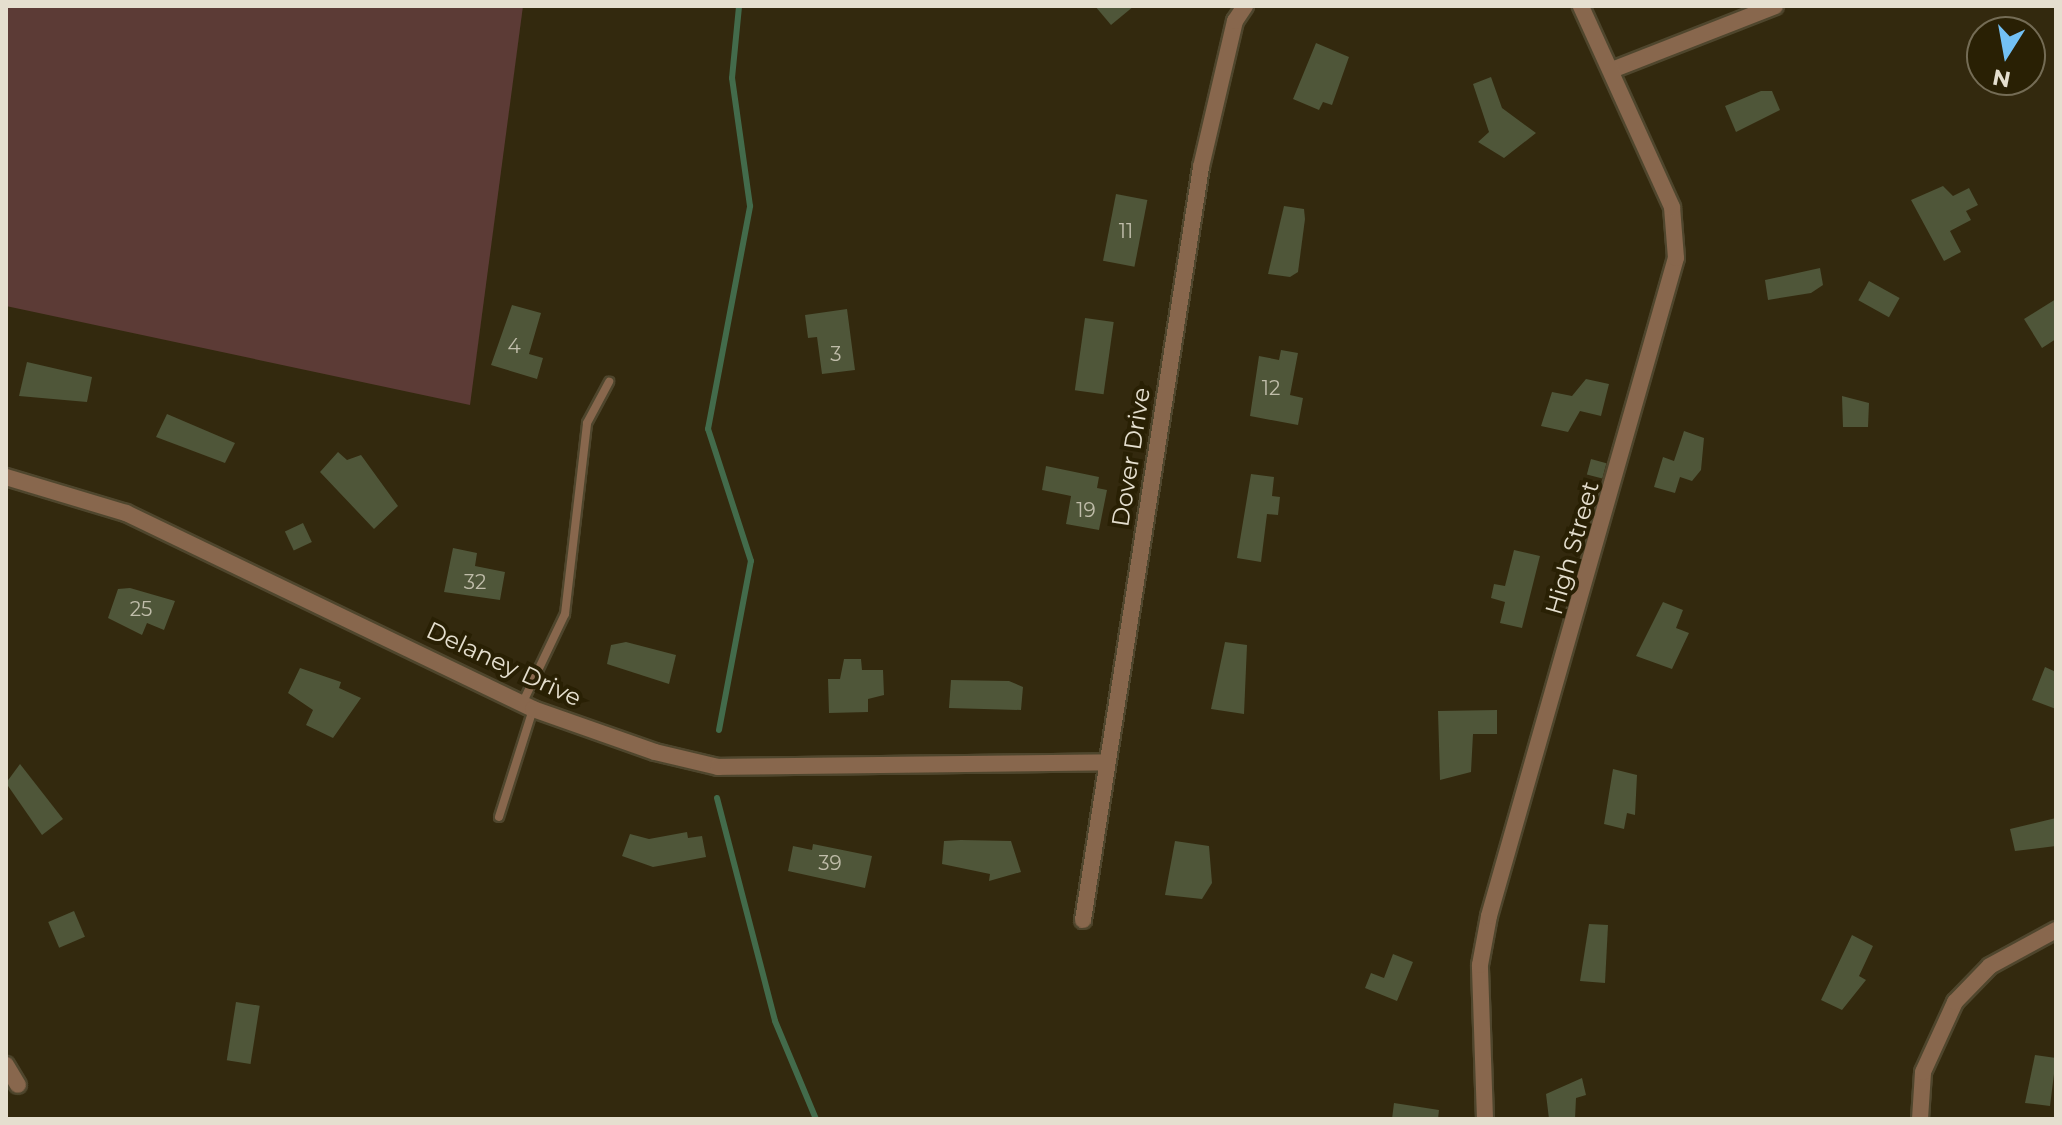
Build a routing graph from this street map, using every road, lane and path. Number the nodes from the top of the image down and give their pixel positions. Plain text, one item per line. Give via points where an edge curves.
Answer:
1 (1245, 6) edge
2 (1581, 6) edge
3 (1775, 6) edge
4 (1612, 70) junction
5 (609, 382) dead end
6 (6, 477) edge
7 (527, 706) junction
8 (1107, 762) junction
9 (499, 817) dead end
10 (1083, 920) dead end
11 (2056, 930) edge
12 (6, 1065) edge
13 (18, 1085) dead end
14 (1485, 1119) edge
15 (1920, 1119) edge

1 - 8 street, Dover Drive via 1235,21 1201,167
2 - 4 street, High Street
3 - 4 street
4 - 14 street, High Street via 1672,207 1676,258 1489,916 1480,965
5 - 7 lane via 587,423 565,614
6 - 7 street, Delaney Drive via 96,502 232,559
7 - 8 street, Delaney Drive via 718,767
7 - 9 lane
8 - 10 street, Dover Drive
11 - 15 street via 1990,966 1955,1002 1923,1072
12 - 13 street

